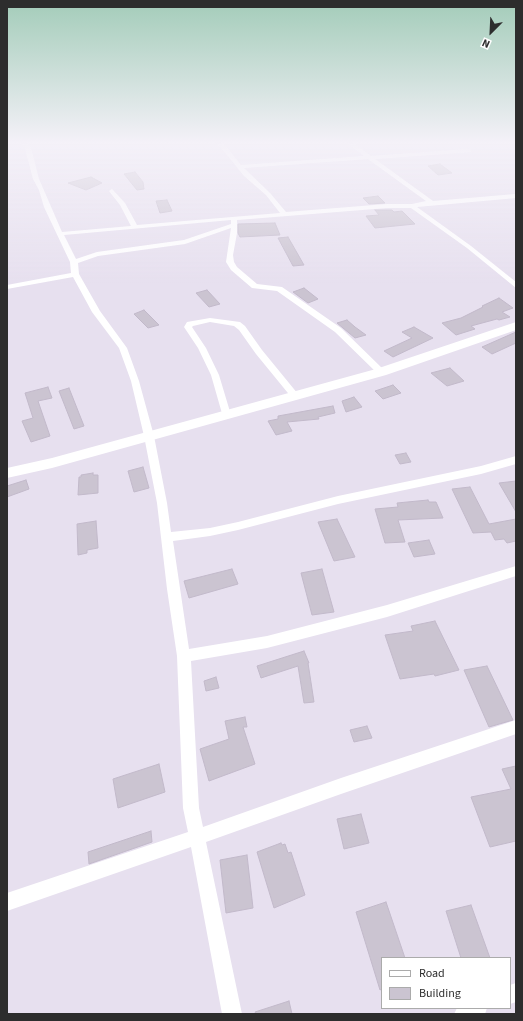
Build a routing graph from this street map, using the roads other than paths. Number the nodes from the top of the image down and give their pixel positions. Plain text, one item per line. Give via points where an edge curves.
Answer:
1 (41, 189) edge
2 (262, 189) edge
3 (412, 189) edge
4 (112, 191) dead end
5 (516, 196) edge
6 (432, 203) junction
7 (412, 206) junction
8 (284, 214) junction
9 (234, 221) junction
10 (136, 228) junction
11 (59, 234) junction
12 (75, 268) junction
13 (516, 286) edge
14 (7, 287) edge
15 (516, 326) edge
16 (381, 372) junction
17 (295, 396) junction
18 (226, 415) junction
19 (149, 436) junction
20 (516, 460) edge
21 (7, 473) edge
22 (166, 537) junction
23 (516, 571) edge
24 (184, 656) junction
25 (516, 727) edge
26 (197, 837) junction
27 (7, 902) edge
28 (476, 1009) edge
29 (232, 1014) edge
30 (464, 1014) edge

1 - 11 street
2 - 8 street
3 - 6 street
4 - 10 street via 123,204
5 - 6 street
6 - 7 street
7 - 8 street
7 - 13 street via 469,247
8 - 9 street
9 - 10 street
9 - 12 street via 185,242 97,254
9 - 16 street via 230,262 234,268 255,286 279,289 338,330
10 - 11 street
11 - 12 street via 69,250
12 - 14 street
12 - 19 street via 96,312 123,348 135,380
15 - 16 street
16 - 17 street
17 - 18 street
17 - 18 street via 237,324 210,320 190,324 188,327 215,374
18 - 19 street
19 - 21 street
19 - 22 street
20 - 22 street via 474,472 338,500 238,526
22 - 24 street
23 - 24 street via 388,611 267,642
24 - 26 street via 191,808
25 - 26 street
26 - 27 street
26 - 29 street
28 - 30 street

